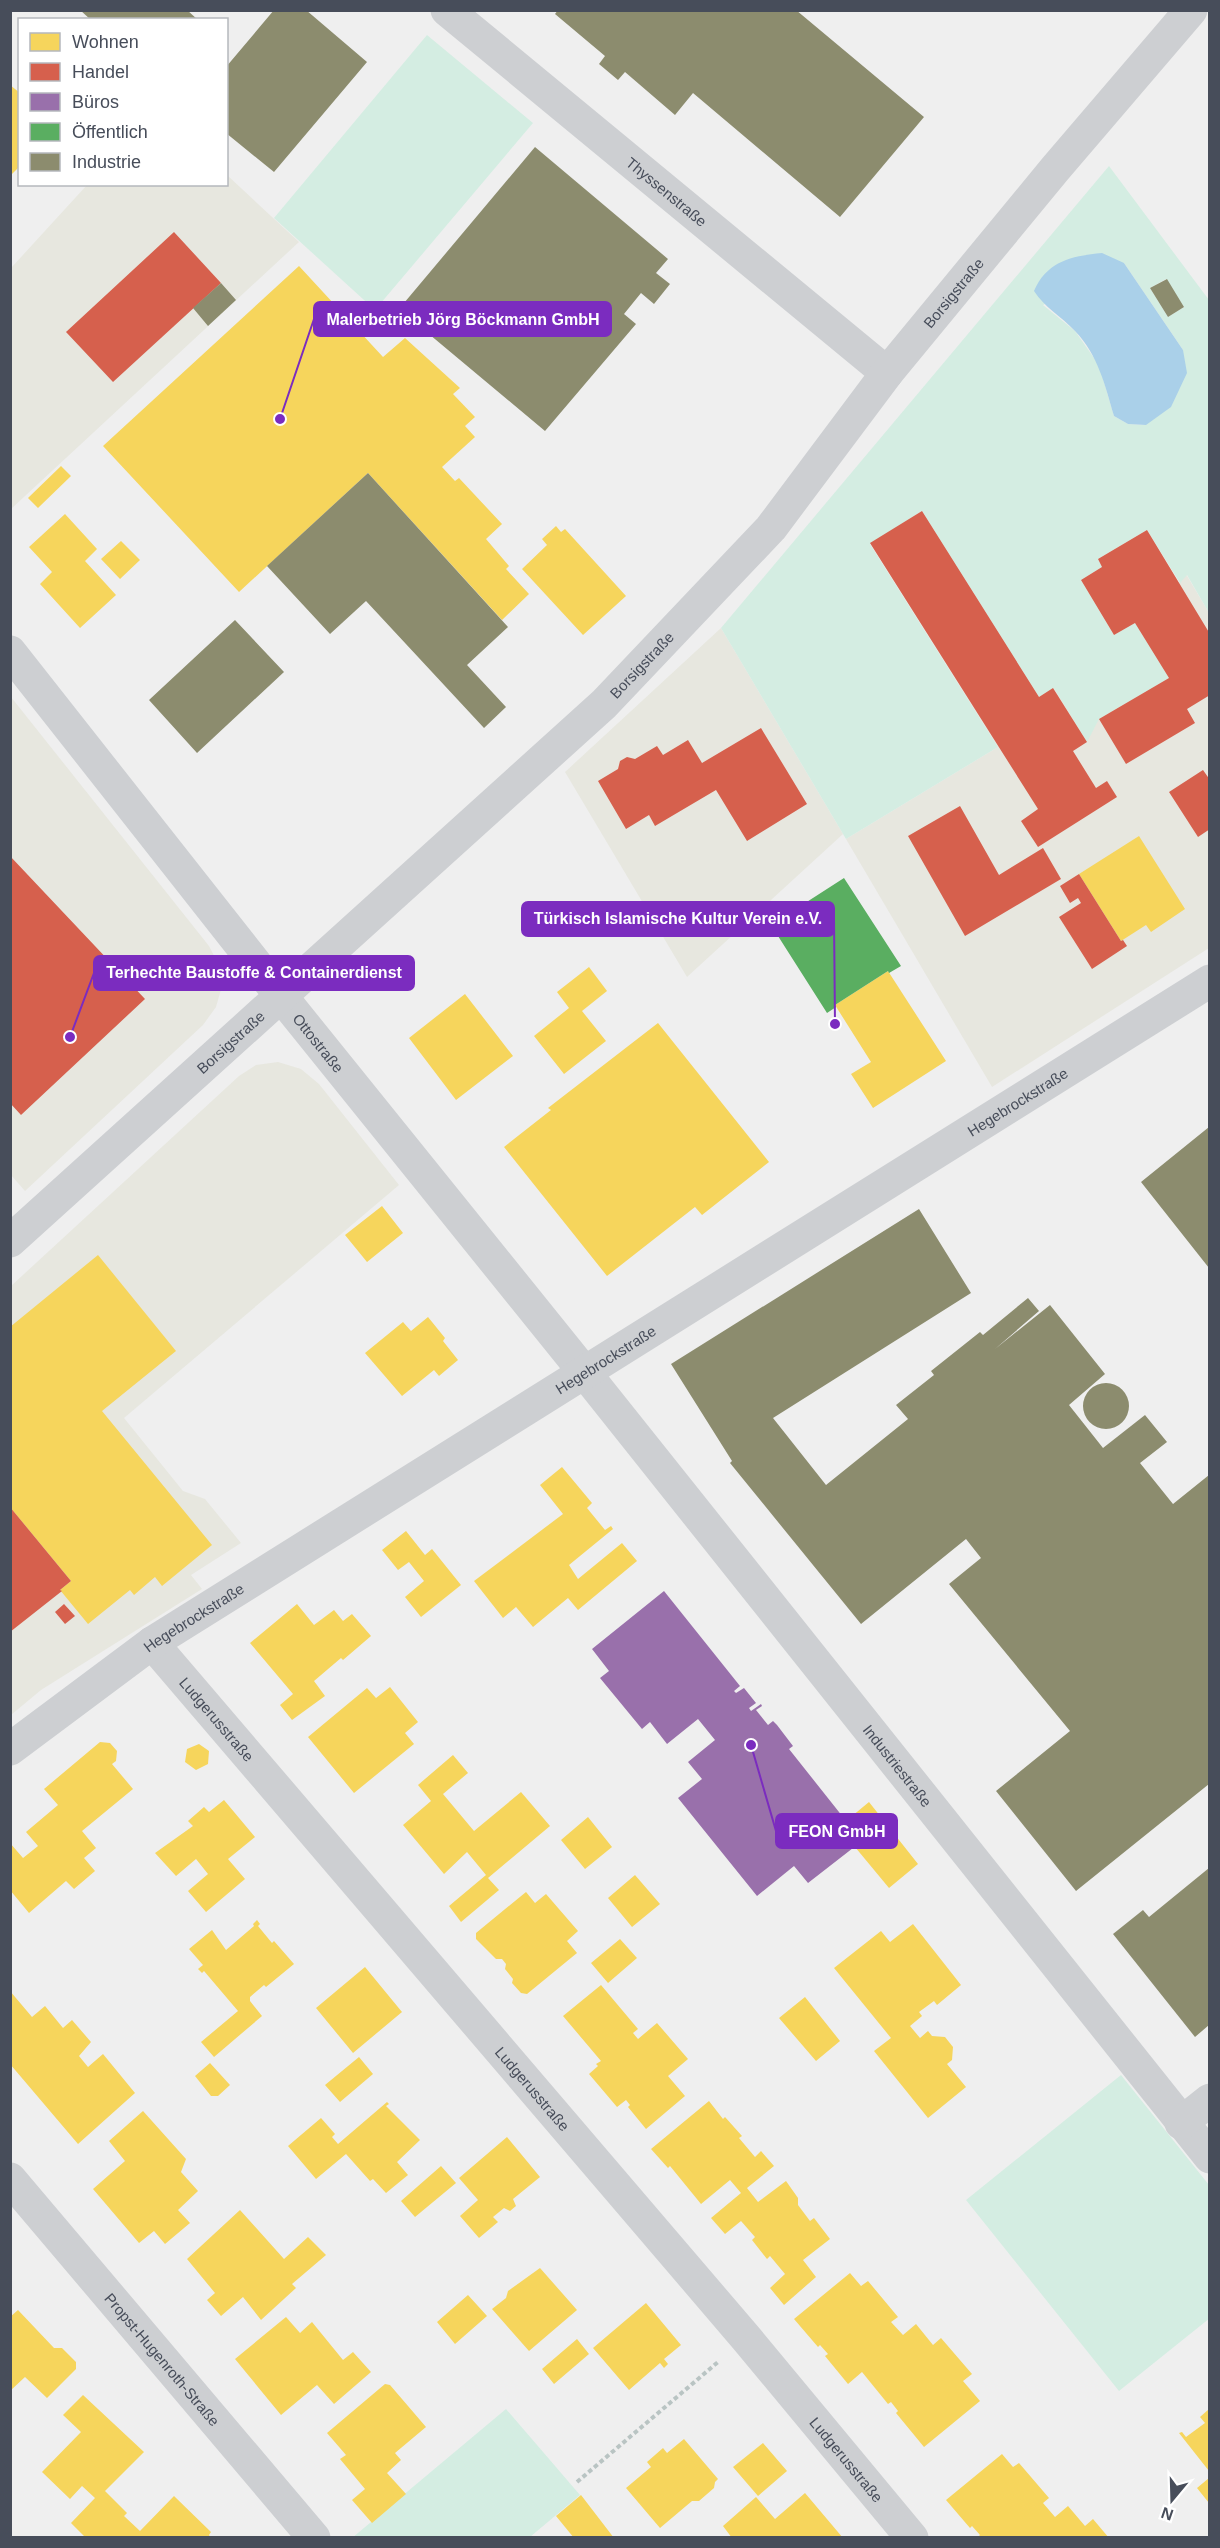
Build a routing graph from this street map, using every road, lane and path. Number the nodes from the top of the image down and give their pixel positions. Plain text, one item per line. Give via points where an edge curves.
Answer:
1 (447, 10) edge
2 (1191, 10) edge
3 (887, 374) junction
4 (10, 652) edge
5 (1209, 981) edge
6 (281, 996) junction
7 (10, 1241) edge
8 (585, 1373) junction
9 (152, 1643) junction
10 (10, 1749) edge
11 (1209, 2100) edge
12 (1181, 2123) junction
13 (1209, 2157) edge
14 (10, 2179) edge
15 (746, 2338) junction
16 (577, 2482) dead end
17 (314, 2538) edge
18 (912, 2538) edge

1 - 3 street, Thyssenstraße
2 - 3 street, Borsigstraße
3 - 6 street, Borsigstraße via 771,528 604,704
4 - 6 street, Ottostraße
5 - 8 street, Hegebrockstraße
6 - 7 street, Borsigstraße
6 - 8 street, Ottostraße
8 - 9 street, Hegebrockstraße
8 - 12 street, Industriestraße
9 - 10 street, Hegebrockstraße
9 - 15 street, Ludgerusstraße
11 - 12 street
12 - 13 street, Industriestraße
14 - 17 street, Propst-Hugenroth-Straße
15 - 16 path
15 - 18 street, Ludgerusstraße

